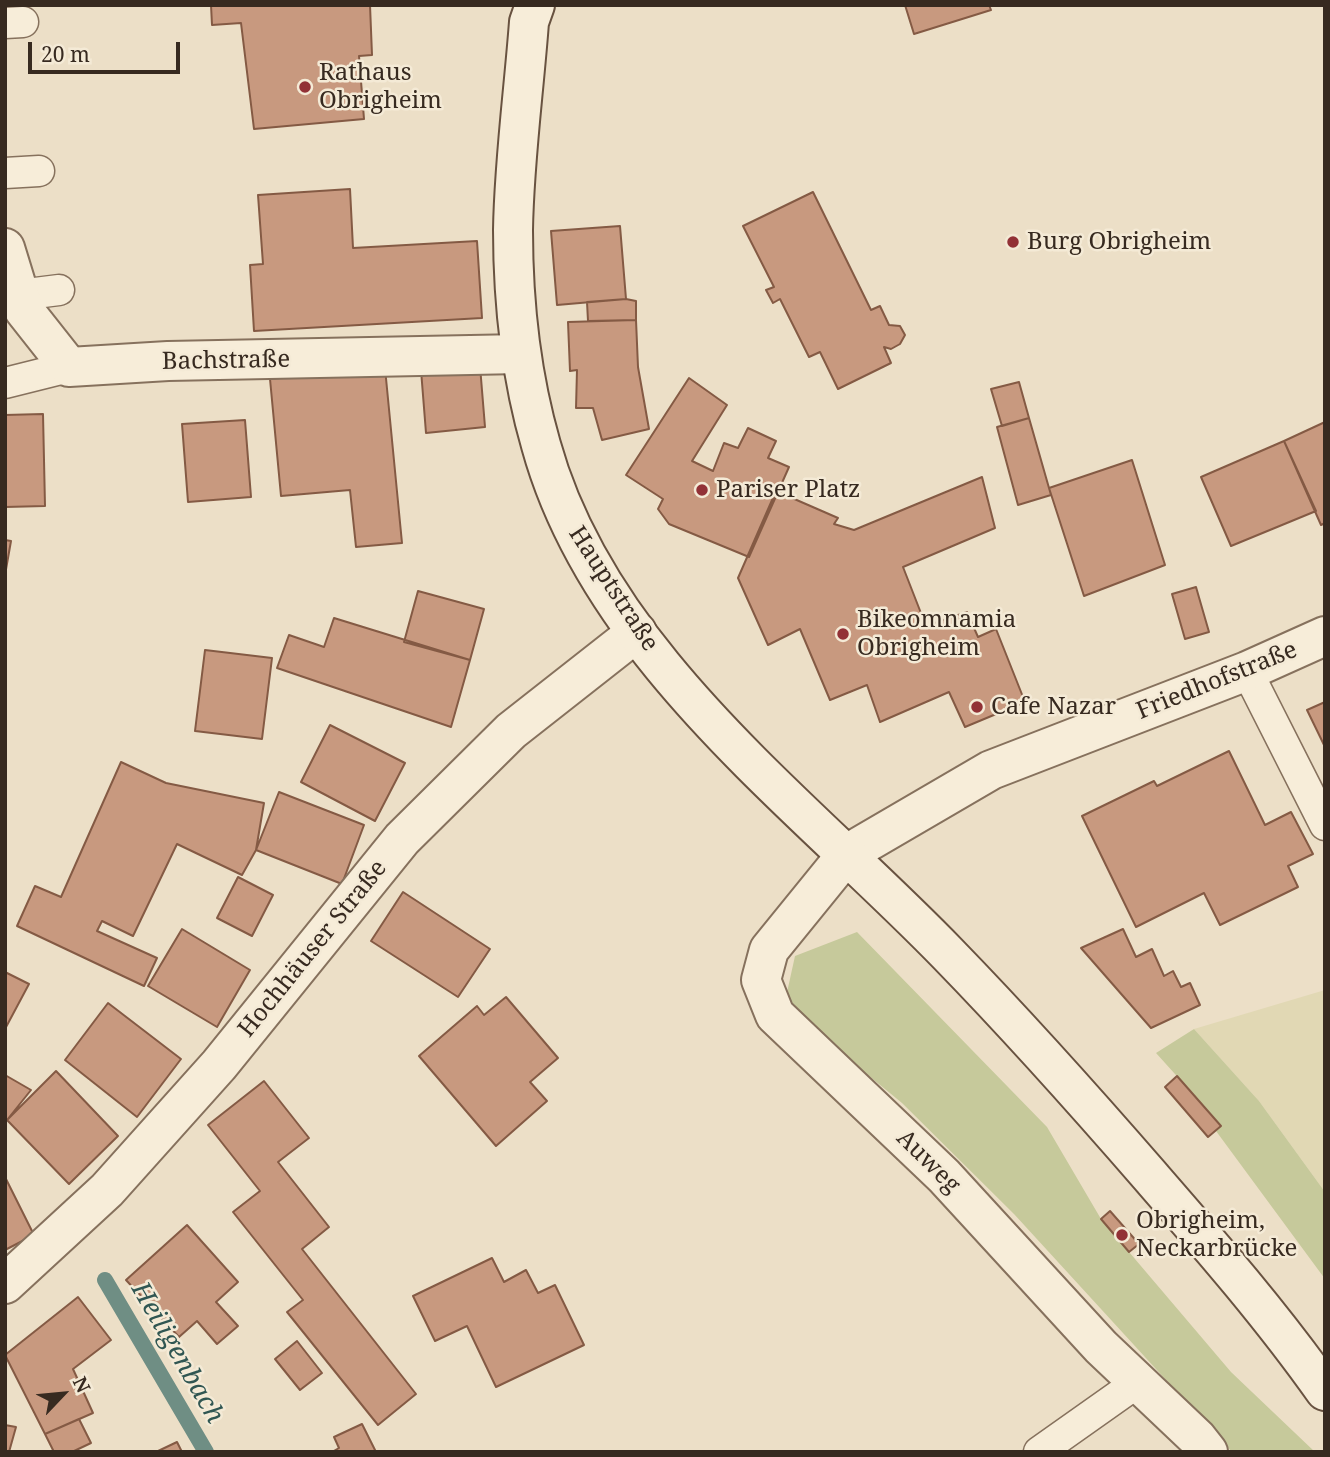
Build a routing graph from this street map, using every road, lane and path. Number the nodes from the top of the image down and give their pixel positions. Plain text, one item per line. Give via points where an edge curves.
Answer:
1 (535, 5) edge
2 (39, 171) dead end
3 (5, 173) edge
4 (5, 248) edge
5 (59, 290) dead end
6 (19, 295) junction
7 (520, 355) junction
8 (69, 367) junction
9 (5, 383) edge
10 (637, 632) junction
11 (1325, 636) edge
12 (1247, 671) junction
13 (1325, 825) edge
14 (846, 854) junction
15 (5, 1284) edge
16 (1138, 1382) junction
17 (1325, 1391) edge
18 (1038, 1452) edge
19 (1208, 1452) edge

1 - 7 street, Hauptstraße via 529,22 513,229
2 - 3 lane
4 - 6 street
5 - 6 lane
6 - 8 street via 24,310
7 - 8 street, Bachstraße
7 - 10 street, Hauptstraße via 541,447 575,536
8 - 9 lane
10 - 14 street, Hauptstraße via 696,708
10 - 15 street, Hochhäuser Straße via 512,732 402,839 219,1065 107,1190
11 - 12 street, Friedhofstraße
12 - 13 lane
12 - 14 street, Friedhofstraße via 991,770
14 - 16 street, Auweg via 769,950 761,980 775,1015 944,1176
14 - 17 street, Hauptstraße via 949,955 1077,1093 1255,1298
16 - 18 lane
16 - 19 street, Auweg

